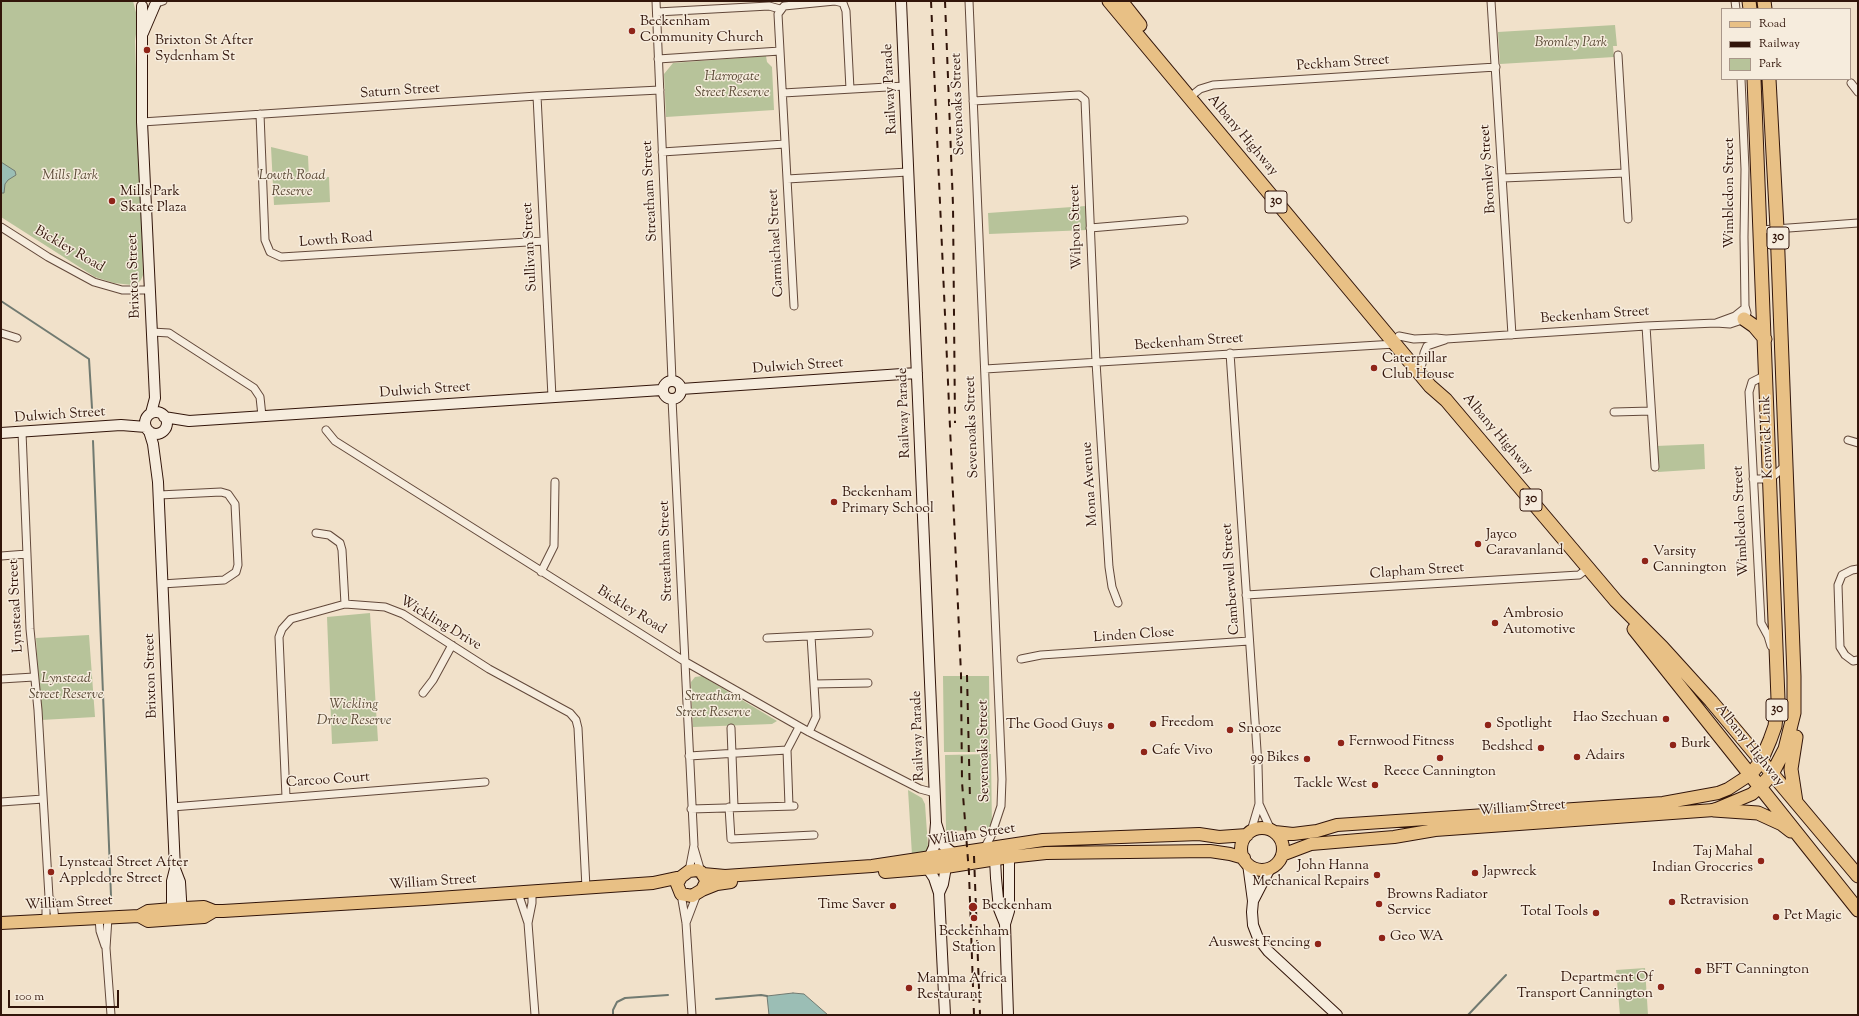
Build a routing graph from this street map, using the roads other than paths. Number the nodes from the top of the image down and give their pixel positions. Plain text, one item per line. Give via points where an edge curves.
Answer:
1 (656, 1) edge
2 (901, 1) edge
3 (969, 1) edge
4 (1109, 1) edge
5 (1121, 1) edge
6 (1492, 1) edge
7 (158, 2) edge
8 (844, 2) edge
9 (139, 4) edge
10 (780, 9) junction
11 (657, 12) junction
12 (143, 33) junction
13 (780, 51) junction
14 (1618, 55) dead end
15 (658, 58) junction
16 (1496, 67) junction
17 (1741, 80) edge
18 (1754, 80) edge
19 (1769, 80) edge
20 (1851, 83) dead end
21 (905, 86) junction
22 (850, 89) junction
23 (660, 90) junction
24 (1858, 92) edge
25 (782, 93) junction
26 (1195, 93) junction
27 (537, 96) junction
28 (973, 101) junction
29 (260, 114) junction
30 (142, 122) junction
31 (785, 144) junction
32 (662, 152) junction
33 (908, 172) junction
34 (1625, 173) junction
35 (1503, 178) junction
36 (787, 179) junction
37 (1628, 219) dead end
38 (1184, 220) dead end
39 (1858, 222) edge
40 (1, 226) edge
41 (1090, 228) junction
42 (1777, 228) junction
43 (1761, 230) junction
44 (544, 241) junction
45 (150, 290) junction
46 (794, 306) dead end
47 (1745, 313) junction
48 (1716, 323) junction
49 (1646, 326) junction
50 (152, 332) junction
51 (1, 333) edge
52 (1512, 335) junction
53 (18, 338) dead end
54 (1765, 339) junction
55 (1397, 340) junction
56 (1446, 340) junction
57 (1230, 353) junction
58 (1096, 362) junction
59 (1422, 364) junction
60 (985, 369) junction
61 (917, 372) junction
62 (1766, 375) junction
63 (672, 380) junction
64 (681, 389) junction
65 (662, 390) junction
66 (552, 397) junction
67 (672, 399) junction
68 (1446, 400) junction
69 (1651, 410) junction
70 (1614, 412) dead end
71 (262, 416) junction
72 (153, 420) junction
73 (189, 421) junction
74 (163, 430) junction
75 (326, 430) dead end
76 (22, 432) junction
77 (1, 433) edge
78 (1848, 440) dead end
79 (1858, 443) edge
80 (1785, 466) junction
81 (1655, 467) dead end
82 (1753, 479) junction
83 (1770, 479) junction
84 (158, 482) junction
85 (555, 482) dead end
86 (159, 495) junction
87 (316, 533) dead end
88 (27, 554) junction
89 (1, 556) edge
90 (1588, 568) junction
91 (1858, 569) edge
92 (541, 572) junction
93 (162, 584) junction
94 (1246, 595) junction
95 (1616, 601) junction
96 (1118, 603) dead end
97 (345, 604) junction
98 (869, 633) dead end
99 (811, 636) junction
100 (767, 638) dead end
101 (1249, 641) junction
102 (452, 645) junction
103 (1021, 659) dead end
104 (1858, 660) edge
105 (684, 661) junction
106 (1777, 671) junction
107 (34, 677) junction
108 (1, 679) edge
109 (868, 683) dead end
110 (814, 684) junction
111 (423, 693) dead end
112 (1794, 713) junction
113 (799, 727) junction
114 (731, 728) dead end
115 (809, 732) junction
116 (787, 750) junction
117 (732, 753) junction
118 (689, 756) junction
119 (1762, 761) junction
120 (1751, 774) junction
121 (1772, 774) junction
122 (485, 782) dead end
123 (1761, 786) junction
124 (935, 793) junction
125 (286, 798) junction
126 (43, 799) junction
127 (1, 802) edge
128 (1796, 803) junction
129 (1259, 804) junction
130 (172, 807) junction
131 (732, 807) junction
132 (691, 809) junction
133 (1714, 810) junction
134 (936, 823) junction
135 (1273, 831) junction
136 (1249, 833) junction
137 (814, 835) dead end
138 (1802, 839) junction
139 (694, 845) junction
140 (1001, 846) junction
141 (984, 849) junction
142 (954, 854) junction
143 (1282, 855) junction
144 (1009, 857) junction
145 (995, 859) junction
146 (1246, 861) junction
147 (928, 864) junction
148 (946, 867) junction
149 (1270, 868) junction
150 (694, 874) junction
151 (1858, 876) edge
152 (653, 883) junction
153 (586, 888) junction
154 (532, 891) junction
155 (519, 892) junction
156 (699, 892) junction
157 (680, 893) junction
158 (939, 893) junction
159 (1253, 901) junction
160 (1858, 910) edge
161 (177, 913) junction
162 (103, 918) junction
163 (51, 920) junction
164 (1, 923) edge
165 (528, 923) junction
166 (686, 923) junction
167 (1005, 924) junction
168 (111, 1015) edge
169 (535, 1015) edge
170 (692, 1015) edge
171 (945, 1015) edge
172 (1008, 1015) edge
173 (1337, 1015) edge

1 - 11 street, Streatham Street
2 - 21 street, Railway Parade
3 - 28 street, Sevenoaks Street
4 - 55 highway, Albany Highway / 30
5 - 26 highway, Albany Highway / 30
6 - 16 street, Bromley Street
7 - 9 street, Brixton Street via 148,8
7 - 12 street, Brixton Street
8 - 10 street via 789,4
8 - 22 street
9 - 12 street, Brixton Street
10 - 11 street via 769,6
10 - 13 street
11 - 15 street, Streatham Street
12 - 30 street, Brixton Street
13 - 15 street
13 - 25 street
14 - 34 street
15 - 23 street, Streatham Street
16 - 26 street, Peckham Street via 1213,85
16 - 35 street, Bromley Street
17 - 47 street, Wimbledon Street via 1745,169
18 - 43 highway, Kenwick Link / 30
19 - 42 highway, Kenwick Link / 30
20 - 24 street
21 - 22 street
21 - 33 street, Railway Parade
22 - 25 street
23 - 27 street, Saturn Street
23 - 32 street, Streatham Street
25 - 31 street
26 - 55 highway, Albany Highway / 30
27 - 29 street, Saturn Street
27 - 44 street, Sullivan Street
28 - 41 street, Wilpon Street via 1079,94 1085,100
28 - 60 street, Sevenoaks Street
29 - 30 street, Saturn Street
29 - 44 street, Lowth Road via 265,240 270,252 281,257
30 - 45 street, Brixton Street
31 - 32 street
31 - 36 street
32 - 63 street, Streatham Street
33 - 36 street, Carmichael Street
33 - 61 street, Railway Parade
34 - 35 street
34 - 37 street
35 - 52 street, Bromley Street
36 - 46 street, Carmichael Street
38 - 41 street
39 - 42 street
40 - 45 street, Bickley Road via 48,257 94,282 122,290
41 - 58 street, Wilpon Street
42 - 43 street
42 - 80 highway, Kenwick Link / 30
43 - 54 highway, Kenwick Link / 30
44 - 66 street, Sullivan Street
45 - 50 street, Brixton Street
47 - 48 street
47 - 48 street, Beckenham Street via 1734,324
47 - 54 highway
48 - 49 street, Beckenham Street
49 - 52 street, Beckenham Street
49 - 69 street
50 - 71 street via 175,337 254,388 260,397
50 - 72 street, Brixton Street via 155,398
51 - 53 street
52 - 56 street, Beckenham Street
54 - 62 highway, Kenwick Link / 30
55 - 56 street, Beckenham Street
55 - 57 street, Beckenham Street
55 - 59 highway, Albany Highway / 30
55 - 68 highway, Albany Highway / 30 via 1430,386
56 - 59 street, Beckenham Street via 1428,346
57 - 58 street, Beckenham Street
57 - 94 street, Camberwell Street
58 - 60 street, Beckenham Street
58 - 96 street, Mona Avenue via 1110,567 1112,587
59 - 68 highway, Albany Highway / 30 via 1436,381
60 - 141 street, Sevenoaks Street via 1002,779 1001,806
61 - 64 street, Dulwich Street
61 - 124 street, Railway Parade
62 - 82 street, Wimbledon Street via 1752,382 1749,388
62 - 83 highway, Kenwick Link / 30
63 - 64 street via 679,384
63 - 65 street via 665,384
64 - 67 street via 678,396
65 - 66 street, Dulwich Street
65 - 67 street via 664,395
66 - 71 street, Dulwich Street
67 - 105 street, Streatham Street
68 - 90 highway, Albany Highway / 30
69 - 70 street
69 - 81 street
71 - 73 street, Dulwich Street
72 - 73 street, Dulwich Street
72 - 74 street, Brixton Street via 166,423
72 - 74 street via 155,433
72 - 76 street, Dulwich Street via 121,426
72 - 84 street, Brixton Street
73 - 74 street, Dulwich Street
74 - 84 street, Brixton Street
75 - 92 street, Bickley Road via 335,441
76 - 77 street, Dulwich Street
76 - 88 street, Lynstead Street
78 - 79 street
80 - 83 street
80 - 112 highway, Kenwick Link / 30
82 - 83 street
82 - 106 street, Wimbledon Street via 1761,623 1770,640 1772,660
83 - 106 highway, Kenwick Link / 30
84 - 86 street, Brixton Street
85 - 92 street via 556,537
86 - 93 street, Brixton Street
86 - 93 street via 221,492 228,494 235,504 238,565 236,572 224,580
87 - 97 street via 329,535 340,543
88 - 89 street
88 - 107 street, Lynstead Street
90 - 94 street, Clapham Street via 1572,575
90 - 95 highway, Albany Highway / 30
91 - 104 street via 1842,575 1838,585 1840,647 1844,655
92 - 105 street, Bickley Road
93 - 130 street, Brixton Street
94 - 101 street, Camberwell Street
95 - 119 highway, Albany Highway / 30 via 1711,700
95 - 120 highway, Albany Highway / 30 via 1632,626
97 - 102 street, Wickling Drive via 391,609
97 - 125 street, Wickling Drive via 291,619 279,637
98 - 99 street
99 - 100 street
99 - 110 street
101 - 103 street, Linden Close via 1041,655
101 - 129 street, Camberwell Street
102 - 111 street
102 - 153 street, Wickling Drive via 570,713 576,720
105 - 113 street, Bickley Road
105 - 118 street, Streatham Street
106 - 119 highway, Kenwick Link / 30 via 1778,699 1774,726
107 - 108 street
107 - 126 street, Lynstead Street
109 - 110 street
110 - 115 street via 816,716
112 - 121 highway, Kenwick Link / 30 via 1785,749
112 - 128 highway via 1796,738 1791,769
113 - 115 street, Bickley Road
113 - 116 street
114 - 117 street
115 - 124 street, Bickley Road via 920,788
116 - 117 street
116 - 131 street via 791,806
117 - 118 street
117 - 131 street
118 - 132 street, Streatham Street
119 - 120 highway, Kenwick Link / 30
119 - 121 highway, Albany Highway / 30
120 - 123 highway, Albany Highway / 30
120 - 135 main road, William Street via 1718,793 1663,803 1337,825 1293,834
121 - 123 highway, Kenwick Link / 30
121 - 128 highway, Albany Highway / 30
122 - 125 street, Carcoo Court
123 - 133 main road, William Street via 1739,800
123 - 138 highway, Albany Highway / 30
124 - 134 street, Railway Parade
125 - 130 street, Carcoo Court
126 - 127 street
126 - 163 street, Lynstead Street via 49,897 46,902
128 - 151 highway, Albany Highway / 30
129 - 135 street, Camberwell Street
129 - 136 street, Camberwell Street
130 - 161 street, Brixton Street via 175,869 172,881
131 - 132 street
131 - 137 street via 731,839
132 - 139 street, Streatham Street
133 - 138 highway via 1758,813 1782,824
133 - 143 main road, William Street via 1435,830 1394,837 1311,844
134 - 142 street, Railway Parade via 943,846
134 - 147 street, Railway Parade via 934,847
135 - 136 main road via 1264,828
135 - 143 main road via 1283,844
136 - 140 main road, William Street via 1230,837 1199,834 1043,840
136 - 146 main road via 1242,845
138 - 160 highway, Albany Highway / 30
139 - 150 street, Streatham Street
139 - 150 street, Streatham Street
140 - 141 main road, William Street
140 - 144 street
140 - 145 street
141 - 142 main road, William Street
142 - 147 main road, William Street
143 - 149 main road via 1278,863
144 - 145 main road, William Street
144 - 146 main road, William Street via 1046,853 1210,851 1230,854
144 - 167 street via 1009,911
145 - 148 main road, William Street
145 - 167 street via 999,909
146 - 149 main road via 1260,869
146 - 159 street
147 - 148 main road, William Street
147 - 150 main road, William Street via 725,876
147 - 156 main road, William Street via 724,882
147 - 158 street
148 - 158 street
149 - 159 street
150 - 152 main road, William Street
150 - 156 main road via 706,882
150 - 157 main road via 677,884
152 - 153 main road, William Street
152 - 157 main road, William Street
153 - 154 main road, William Street
154 - 155 main road, William Street
154 - 165 street
155 - 161 main road, William Street via 214,911 204,907
155 - 165 street
156 - 157 main road, William Street via 692,896
156 - 166 street
157 - 166 street
158 - 171 street
159 - 173 street via 1253,925 1258,938 1268,951
161 - 162 main road, William Street via 148,921 139,916
162 - 163 main road, William Street
162 - 168 street via 100,930 106,948
163 - 164 main road, William Street
165 - 169 street
166 - 170 street
167 - 172 street

